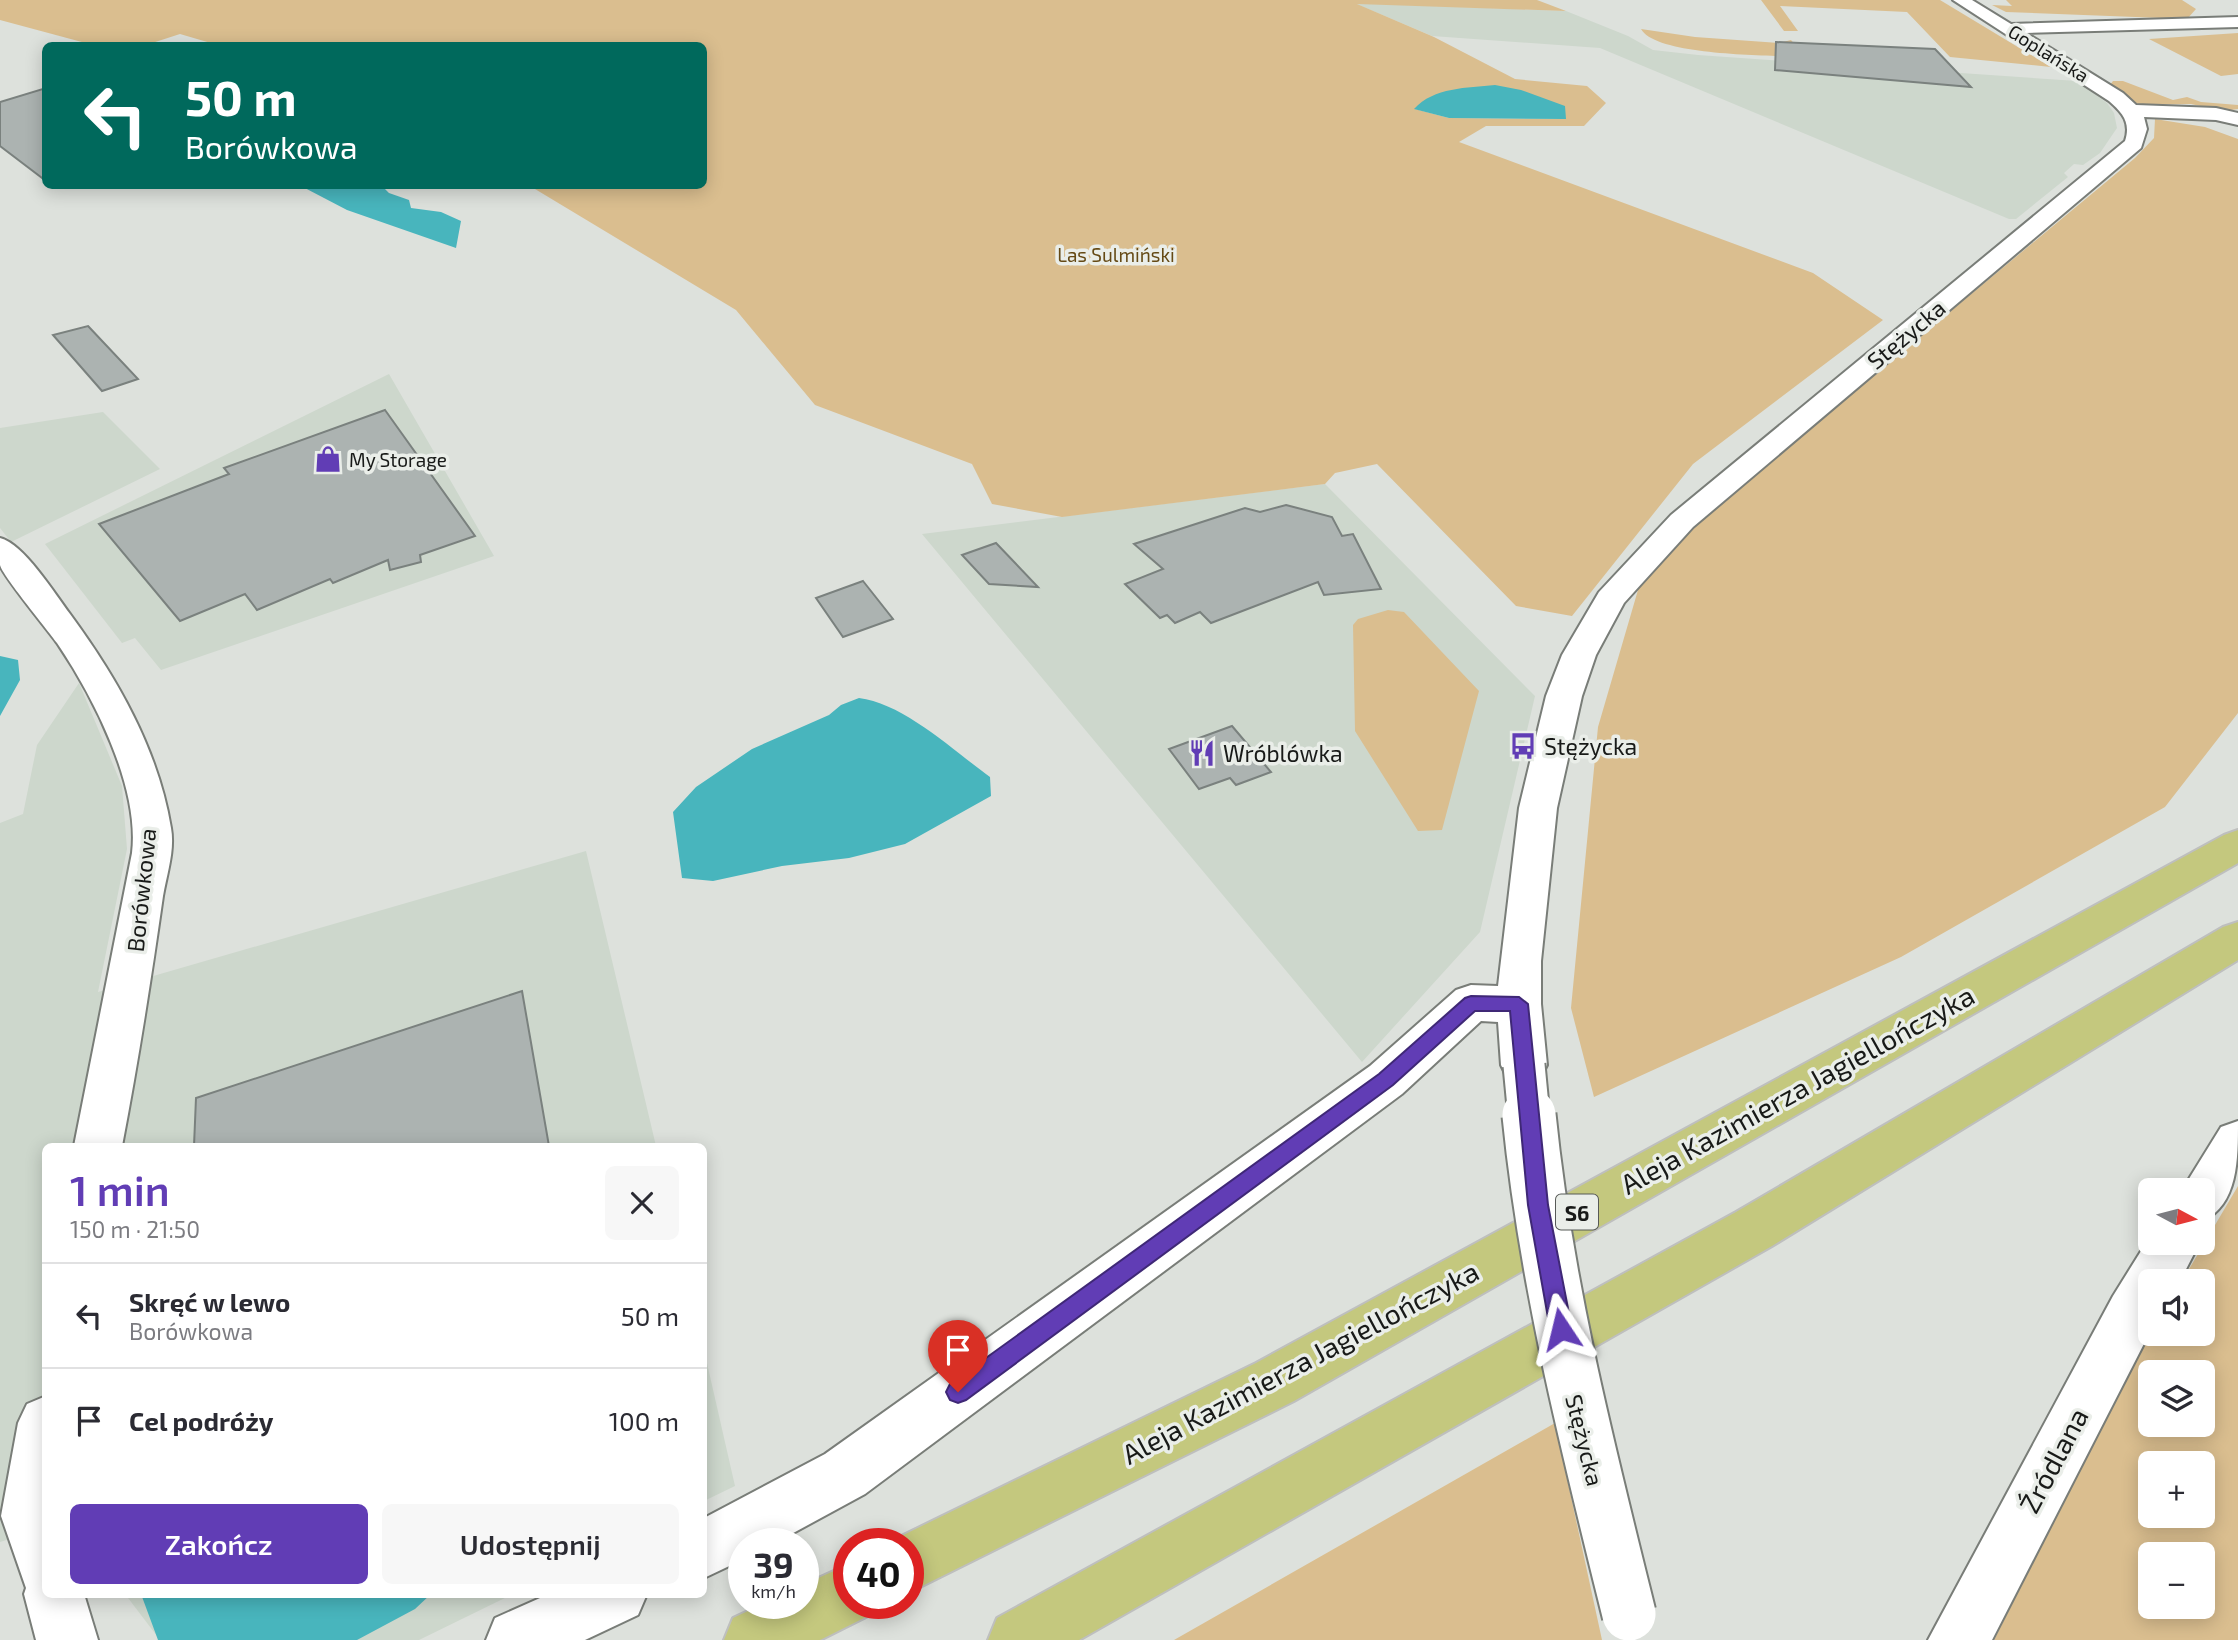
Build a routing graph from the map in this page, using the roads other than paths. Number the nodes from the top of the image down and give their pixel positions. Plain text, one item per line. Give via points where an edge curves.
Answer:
1 (1961, 0) edge
2 (2238, 22) edge
3 (2009, 29) junction
4 (2132, 111) junction
5 (2238, 120) edge
6 (0, 547) edge
7 (2238, 845) edge
8 (2238, 939) edge
9 (1519, 1004) junction
10 (2238, 1142) edge
11 (99, 1143) edge
12 (2216, 1178) edge
13 (2138, 1302) edge
14 (42, 1446) edge
15 (707, 1547) edge
16 (42, 1554) edge
17 (924, 1556) edge
18 (55, 1598) edge
19 (608, 1598) edge
20 (833, 1602) edge
21 (1632, 1627) edge
22 (67, 1640) edge
23 (517, 1640) edge
24 (755, 1640) edge
25 (1019, 1640) edge
26 (1959, 1640) edge

1 - 3 street, Goplańska
2 - 3 street
3 - 4 street, Goplańska via 2090,78
4 - 5 street via 2216,114
4 - 9 street, Stężycka via 2139,132 2124,155 1682,521 1610,599 1579,655 1564,696 1544,783 1530,859
6 - 11 street, Borówkowa via 48,604 94,676 138,770 152,831 136,949
7 - 17 highway, Aleja Kazimierza Jagiellończyka / S6 via 1275,1381
8 - 25 highway via 1754,1229
9 - 15 street via 1471,1003 1386,1080 845,1474
9 - 21 street, Stężycka, bridge via 1538,1205 1570,1378
10 - 12 street
13 - 26 street, Źródlana
14 - 16 street via 30,1516
18 - 22 street
19 - 23 street
20 - 24 highway

